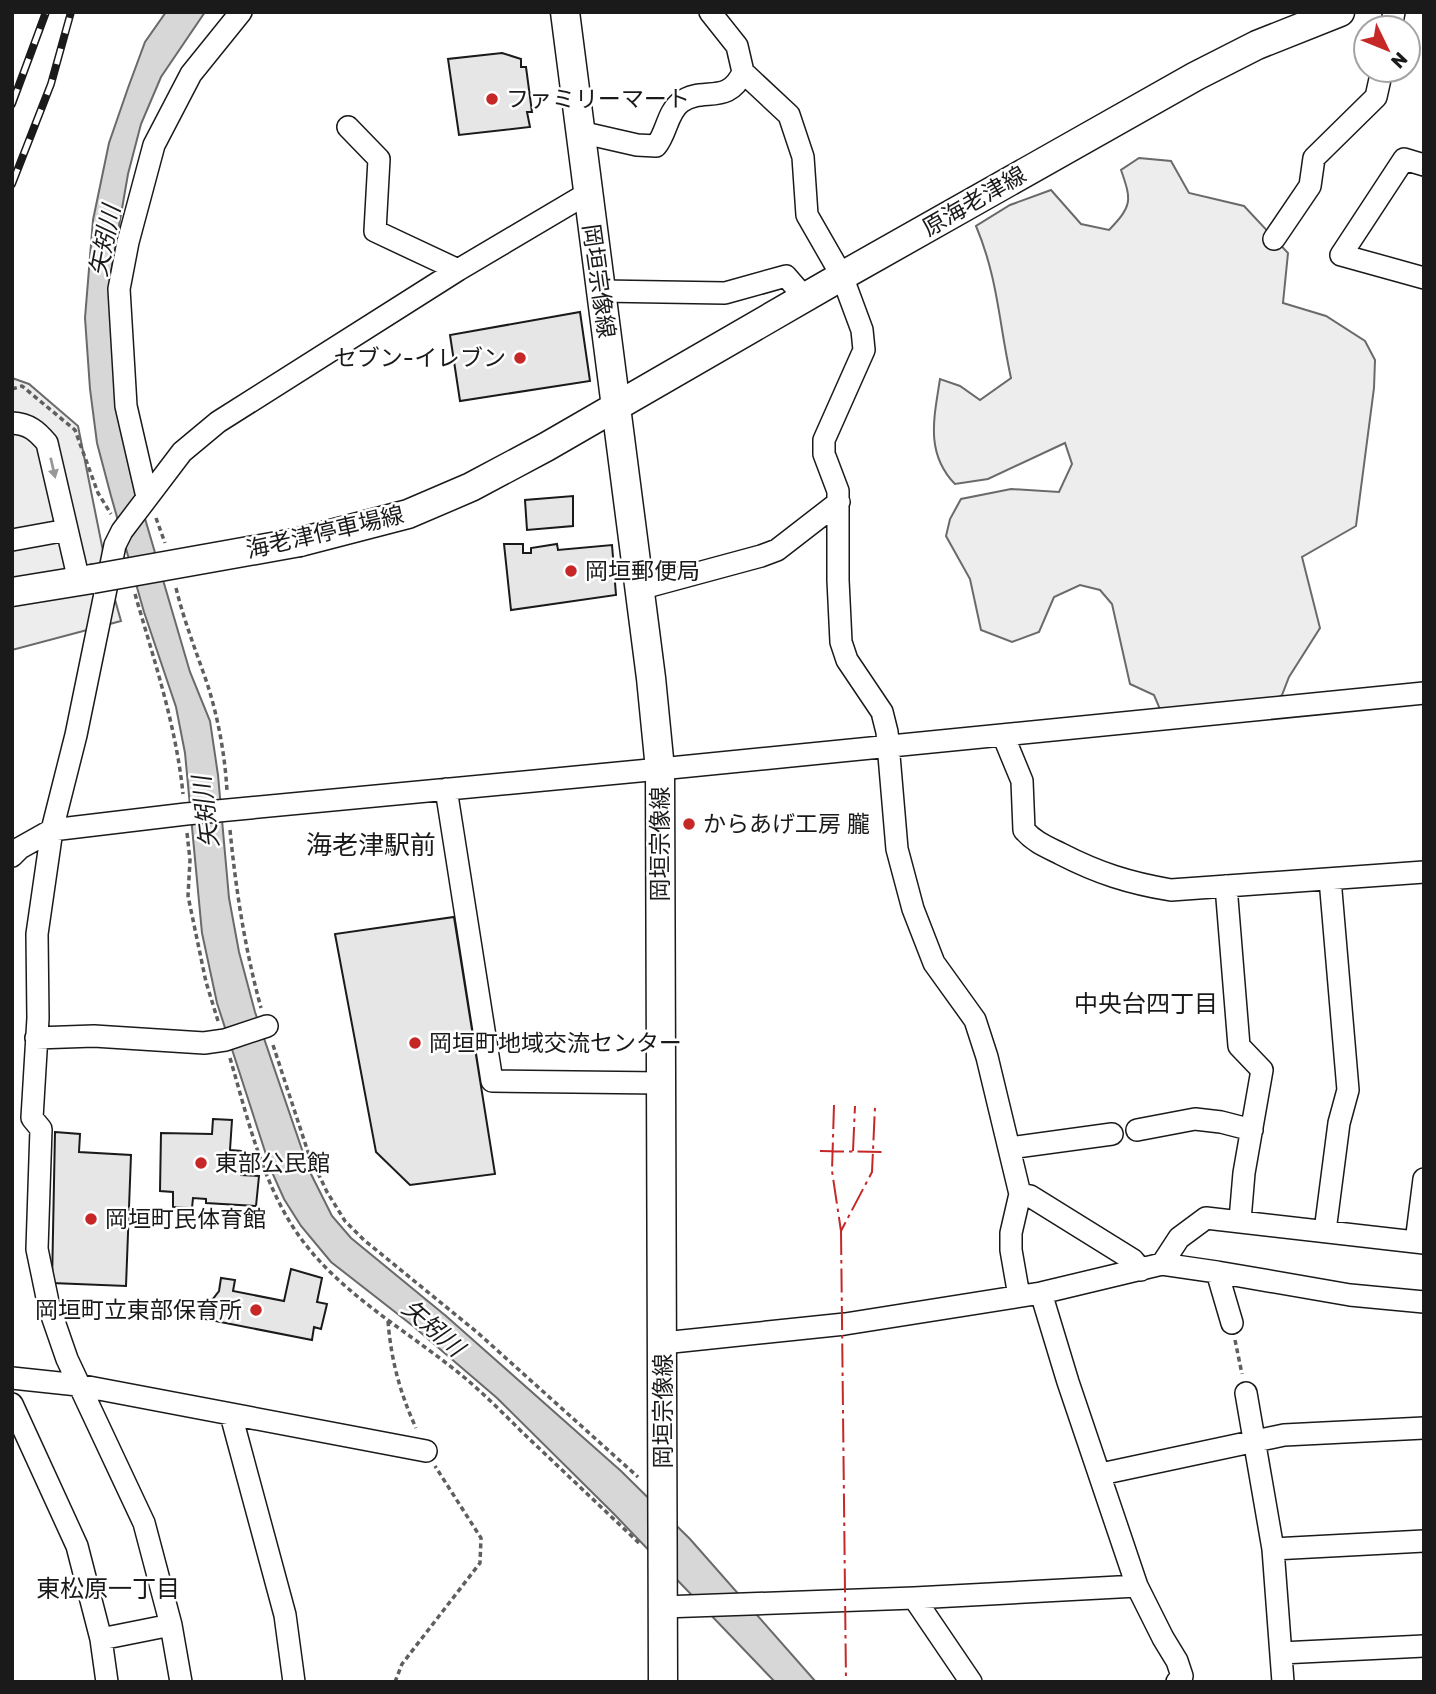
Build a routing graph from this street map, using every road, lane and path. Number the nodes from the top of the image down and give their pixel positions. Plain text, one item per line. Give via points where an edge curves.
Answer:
1 (241, 12) edge
2 (565, 12) edge
3 (710, 12) edge
4 (1340, 12) edge
5 (743, 72) junction
6 (1379, 84) edge
7 (348, 127) dead end
8 (580, 132) junction
9 (1424, 165) edge
10 (588, 193) junction
11 (1274, 239) dead end
12 (458, 270) junction
13 (842, 276) junction
14 (1424, 278) edge
15 (601, 291) junction
16 (805, 298) junction
17 (12, 389) edge
18 (617, 407) junction
19 (12, 423) edge
20 (147, 497) junction
21 (839, 502) junction
22 (67, 530) junction
23 (122, 531) junction
24 (12, 540) edge
25 (166, 548) dead end
26 (86, 580) junction
27 (133, 586) dead end
28 (176, 587) dead end
29 (639, 589) junction
30 (12, 592) edge
31 (1424, 693) edge
32 (1003, 735) junction
33 (887, 747) junction
34 (660, 769) junction
35 (446, 789) junction
36 (228, 810) junction
37 (186, 814) junction
38 (52, 830) junction
39 (15, 850) edge
40 (1424, 872) edge
41 (1330, 879) junction
42 (1226, 886) junction
43 (267, 1026) junction
44 (36, 1038) junction
45 (225, 1040) junction
46 (661, 1083) junction
47 (22, 1118) edge
48 (1137, 1130) dead end
49 (1252, 1130) junction
50 (1112, 1134) dead end
51 (1009, 1148) junction
52 (1424, 1178) edge
53 (1020, 1194) junction
54 (1240, 1220) junction
55 (1325, 1231) junction
56 (1420, 1243) edge
57 (1163, 1264) junction
58 (1141, 1270) junction
59 (1217, 1272) junction
60 (1041, 1293) junction
61 (1019, 1296) junction
62 (1424, 1302) edge
63 (388, 1321) junction
64 (1232, 1323) joint
65 (663, 1343) junction
66 (12, 1378) edge
67 (78, 1385) junction
68 (1247, 1393) joint
69 (12, 1404) edge
70 (231, 1415) junction
71 (1424, 1428) edge
72 (1256, 1439) junction
73 (426, 1451) junction
74 (1101, 1474) junction
75 (663, 1501) junction
76 (1424, 1541) edge
77 (1273, 1549) junction
78 (663, 1566) junction
79 (1137, 1586) junction
80 (914, 1598) junction
81 (663, 1607) junction
82 (172, 1625) junction
83 (101, 1639) junction
84 (1424, 1646) edge
85 (1281, 1653) junction
86 (107, 1682) edge
87 (181, 1682) edge
88 (294, 1682) edge
89 (395, 1682) edge
90 (663, 1682) edge
91 (971, 1682) edge
92 (1177, 1682) edge
93 (1283, 1682) edge

1 - 20 street via 191,74 154,145 128,242 119,289 126,406
2 - 8 main road, 岡垣宗像線
3 - 5 street via 737,46
4 - 13 main road, 原海老津線 via 1257,45 1196,76
5 - 8 street via 729,90 681,102 656,146
5 - 13 street via 789,116 803,157 807,215
6 - 11 street via 1376,97 1314,158 1310,186
7 - 12 street via 379,159 375,232
8 - 10 main road, 岡垣宗像線
9 - 14 street via 1404,159 1341,255
10 - 12 street
10 - 15 main road, 岡垣宗像線
12 - 20 street via 218,422 182,452
13 - 16 main road, 原海老津線
13 - 21 street via 862,330 863,350 824,440
15 - 16 street via 725,293 786,276
15 - 18 main road, 岡垣宗像線
16 - 18 main road, 原海老津線
17 - 23 path via 22,386 75,430 98,493
18 - 26 main road, 海老津停車場線, bridge via 471,487 408,514 300,542
18 - 29 main road, 岡垣宗像線
19 -> 22 street via 29,426 47,443
20 - 23 street
20 - 25 path
21 - 29 street via 777,550
21 - 33 street via 841,642 847,660 882,712
22 - 24 street
22 - 26 street
23 - 38 street
26 - 30 main road, 海老津停車場線
27 - 37 path via 175,738
28 - 36 path via 208,686 225,764
29 - 34 main road, 岡垣宗像線
31 - 32 street
32 - 33 street
32 - 42 street via 1022,781 1024,830 1033,840 1098,873 1139,885 1171,890
33 - 34 street
33 - 51 street via 897,849 907,888 934,963 975,1020
34 - 35 street
34 - 46 main road, 岡垣宗像線
35 - 36 street
35 - 46 street via 492,1081
36 - 37 street
36 - 43 path via 248,957
37 - 38 street
37 - 45 path via 188,895 206,982
38 - 39 street
38 - 44 street via 37,934
40 - 41 street
41 - 42 street
41 - 55 street via 1348,1090 1339,1123
42 - 49 street via 1239,1046 1262,1070
43 - 45 street
43 - 75 path via 308,1152 345,1221 478,1333
44 - 45 street
44 - 47 street
45 - 63 path via 275,1197 315,1256
46 - 65 main road, 岡垣宗像線
47 - 67 street via 41,1129 37,1249 49,1307
48 - 49 street via 1195,1119
49 - 54 street
50 - 51 street
51 - 53 street
52 - 56 street
53 - 58 street via 1133,1260
53 - 61 street via 1011,1233
54 - 55 street
54 - 57 street via 1206,1217 1179,1238
55 - 56 street
57 - 58 street
57 - 59 street
58 - 60 street
59 - 62 street via 1350,1295
59 - 64 street
60 - 61 street
60 - 74 street
61 - 65 street via 845,1324
63 - 73 path via 397,1383
63 - 78 path via 465,1378
64 - 68 path
65 - 75 main road, 岡垣宗像線
66 - 67 street
67 - 70 street
67 - 82 street via 144,1523
68 - 72 street
69 - 83 street via 77,1546
70 - 73 street
70 - 88 street via 285,1615
71 - 72 street
72 - 74 street
72 - 77 street
73 - 89 path via 481,1538 480,1563 402,1664
74 - 79 street
75 - 78 main road, 岡垣宗像線
76 - 77 street
77 - 85 street
78 - 81 main road, 岡垣宗像線
79 - 80 street
79 - 92 street via 1177,1661 1182,1676
80 - 81 street
80 - 91 street
81 - 90 main road, 岡垣宗像線
82 - 83 street
82 - 87 street
83 - 86 street
84 - 85 street
85 - 93 street

